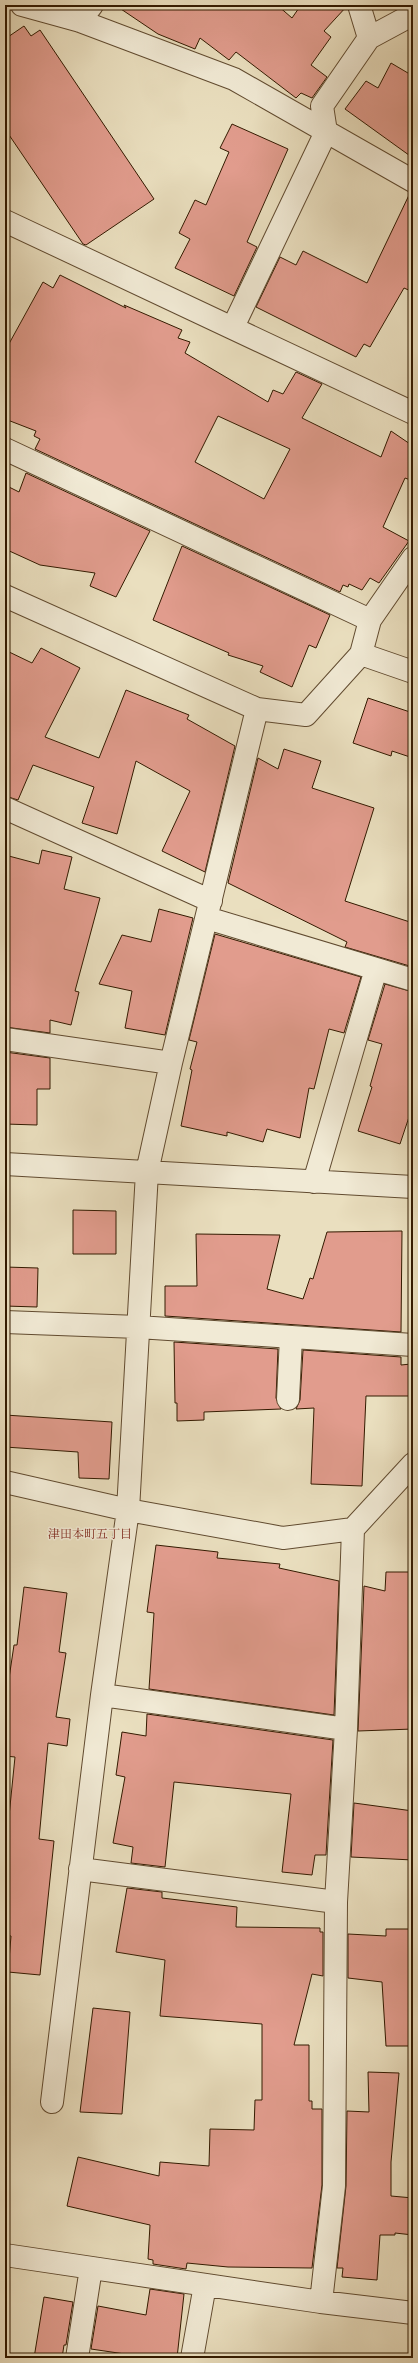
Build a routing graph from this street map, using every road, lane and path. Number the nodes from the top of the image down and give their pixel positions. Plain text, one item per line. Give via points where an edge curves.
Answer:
1 (22, 5) edge
2 (360, 5) edge
3 (86, 13) edge
4 (411, 16) edge
5 (369, 38) junction
6 (326, 132) junction
7 (413, 180) edge
8 (5, 220) edge
9 (233, 327) junction
10 (413, 413) edge
11 (5, 449) edge
12 (413, 558) edge
13 (5, 596) edge
14 (370, 620) junction
15 (361, 654) junction
16 (413, 672) edge
17 (257, 708) junction
18 (5, 808) edge
19 (209, 909) junction
20 (376, 969) junction
21 (413, 980) edge
22 (5, 1039) edge
23 (171, 1063) junction
24 (5, 1164) edge
25 (147, 1172) junction
26 (314, 1182) junction
27 (413, 1187) edge
28 (5, 1322) edge
29 (138, 1327) junction
30 (291, 1337) junction
31 (413, 1345) edge
32 (288, 1399) dead end
33 (413, 1464) edge
34 (5, 1482) edge
35 (128, 1510) junction
36 (352, 1529) junction
37 (102, 1695) junction
38 (346, 1729) junction
39 (80, 1869) junction
40 (336, 1902) junction
41 (52, 2102) dead end
42 (5, 2255) edge
43 (91, 2268) junction
44 (205, 2285) junction
45 (321, 2302) junction
46 (413, 2313) edge
47 (77, 2358) edge
48 (192, 2358) edge

1 - 3 street
2 - 5 street
3 - 6 street via 234,79
4 - 5 street
5 - 6 street via 322,106
6 - 7 street
6 - 9 street
8 - 9 street
9 - 10 street
11 - 14 street
12 - 14 street
13 - 17 street
14 - 15 street
15 - 16 street
15 - 17 street via 306,716
17 - 19 street
18 - 19 street
19 - 20 street
19 - 23 street
20 - 21 street
20 - 26 street
22 - 23 street
23 - 25 street
24 - 25 street
25 - 26 street
25 - 29 street
26 - 27 street
28 - 29 street
29 - 30 street
29 - 35 street
30 - 31 street
30 - 32 street
33 - 36 street
34 - 35 street
35 - 36 street via 283,1538
35 - 37 street
36 - 38 street
37 - 38 street
37 - 39 street
38 - 40 street
39 - 40 street
39 - 41 street
40 - 45 street via 334,2186
42 - 43 street
43 - 44 street
43 - 47 street
44 - 45 street
44 - 48 street
45 - 46 street

